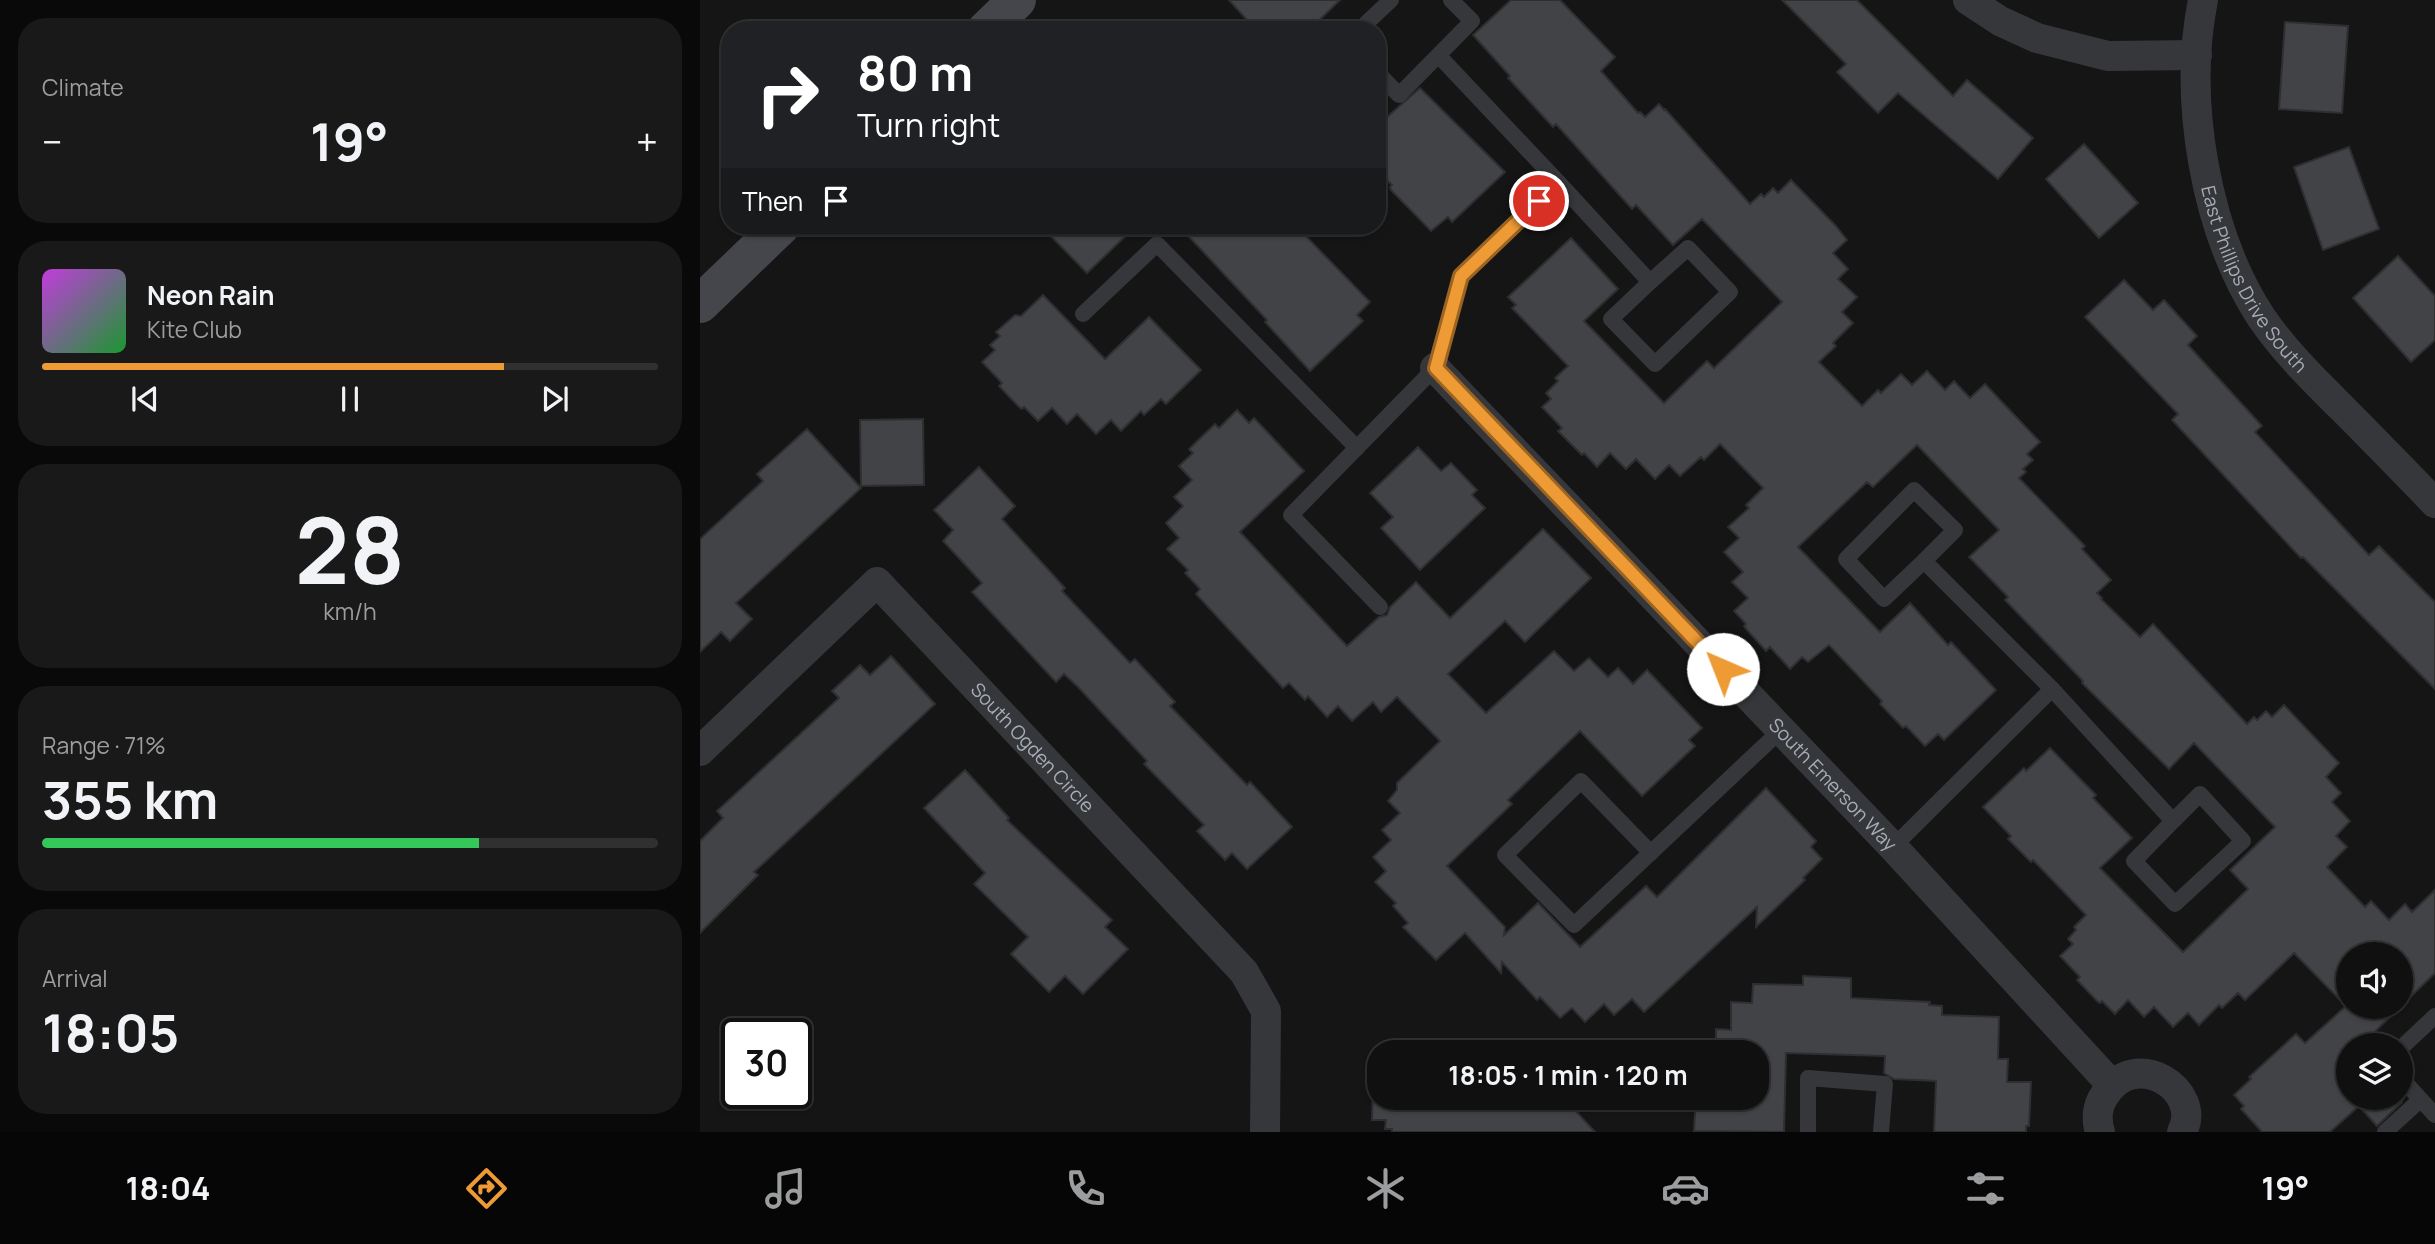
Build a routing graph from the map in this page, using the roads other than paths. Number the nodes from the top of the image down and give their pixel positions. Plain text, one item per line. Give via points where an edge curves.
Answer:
1 (1017, 0) edge
2 (1391, 0) edge
3 (1451, 0) edge
4 (1968, 0) edge
5 (2203, 0) edge
6 (995, 21) edge
7 (1369, 21) edge
8 (2197, 55) junction
9 (1439, 56) junction
10 (1386, 81) edge
11 (1559, 183) junction
12 (773, 235) edge
13 (1650, 282) junction
14 (700, 304) edge
15 (1083, 313) dead end
16 (1436, 368) junction
17 (1357, 448) junction
18 (2435, 503) edge
19 (1924, 561) junction
20 (1380, 607) dead end
21 (2052, 689) junction
22 (1781, 730) junction
23 (700, 751) edge
24 (2173, 821) junction
25 (1893, 847) junction
26 (1651, 853) junction
27 (2435, 1016) edge
28 (2413, 1037) edge
29 (2111, 1084) junction
30 (2413, 1092) edge
31 (2420, 1100) junction
32 (2435, 1115) edge
33 (1265, 1132) edge
34 (1808, 1132) edge
35 (1881, 1132) edge
36 (2100, 1132) edge
37 (2182, 1132) edge
38 (2385, 1132) edge

1 - 6 main road
2 - 7 lane
3 - 9 lane via 1472,21
4 - 8 street via 2037,38 2108,56
5 - 8 street, East Phillips Drive South
8 - 18 street, East Phillips Drive South via 2201,148 2220,229 2260,315 2291,356
9 - 10 lane via 1399,95
9 - 11 lane
11 - 13 lane
11 - 16 lane via 1461,276
12 - 14 main road
13 - 13 lane via 1611,319 1655,364 1730,292 1688,248
15 - 17 lane via 1157,244
16 - 17 lane
16 - 22 street, South Emerson Way
17 - 20 lane via 1291,515
19 - 19 lane via 1884,599 1846,559 1914,490 1955,530
19 - 21 lane
21 - 24 lane
21 - 25 lane
22 - 25 street, South Emerson Way
22 - 26 lane
23 - 33 street, South Ogden Circle via 877,582 1244,972 1266,1011
24 - 24 lane via 2134,861 2175,904 2243,841 2200,794
25 - 29 street, South Emerson Way
26 - 26 lane via 1574,925 1505,855 1581,781
27 - 28 lane
29 - 36 street via 2098,1105
29 - 37 street via 2130,1074 2153,1074 2173,1085 2185,1104
30 - 31 lane
31 - 32 lane
31 - 38 lane
34 - 35 lane via 1808,1078 1885,1084

